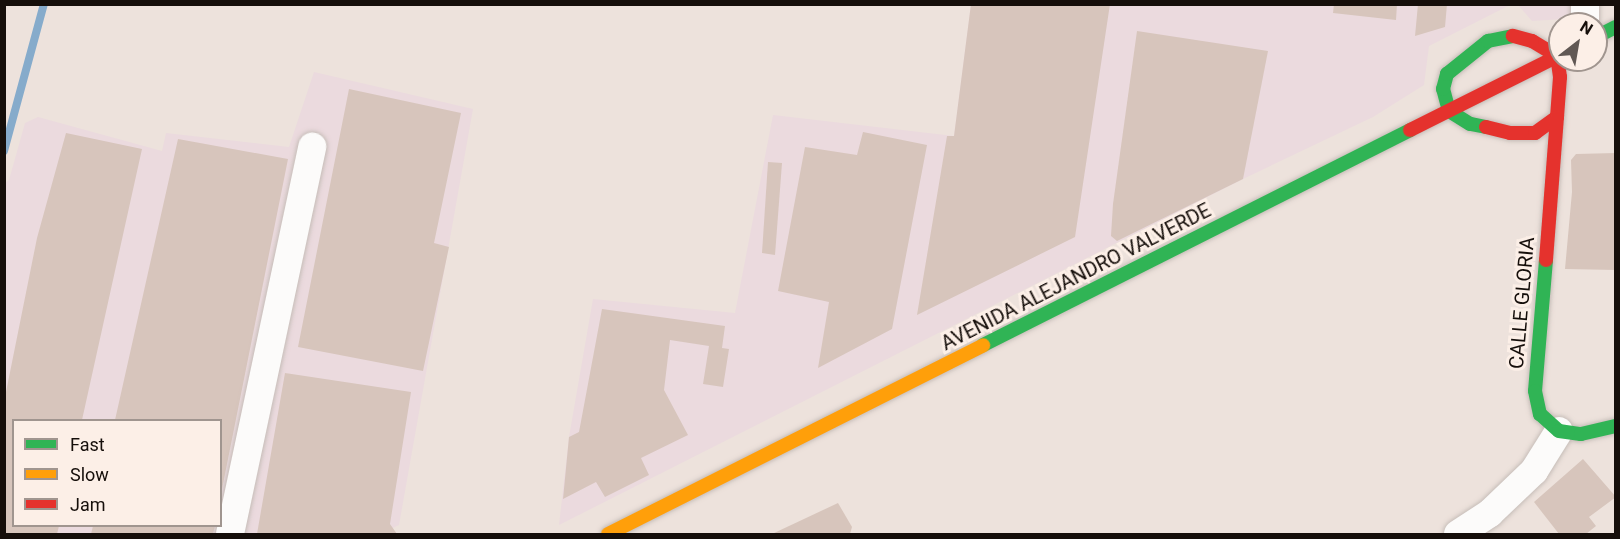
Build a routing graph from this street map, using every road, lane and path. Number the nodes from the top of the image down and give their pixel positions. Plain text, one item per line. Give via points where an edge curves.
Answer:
1 (1548, 50) edge
2 (1548, 60) edge
3 (1560, 72) edge
4 (1449, 111) junction
5 (1557, 117) junction
6 (1510, 134) junction
7 (312, 147) dead end
8 (1553, 170) junction
9 (1616, 426) edge
10 (1559, 431) junction
11 (614, 533) edge
12 (230, 534) edge
13 (1458, 534) edge

1 - 4 main road via 1513,36 1488,41 1447,74 1443,89
2 - 4 main road, AVENIDA ALEJANDRO VALVERDE
3 - 5 main road, CALLE GLORIA
4 - 6 main road via 1470,124
4 - 11 main road, AVENIDA ALEJANDRO VALVERDE
5 - 6 main road via 1535,133
5 - 8 main road, CALLE GLORIA
6 - 8 main road via 1539,152
7 - 12 street
8 - 10 main road, CALLE GLORIA via 1535,391 1540,414
9 - 10 main road via 1581,434
10 - 13 street via 1534,471 1490,513

